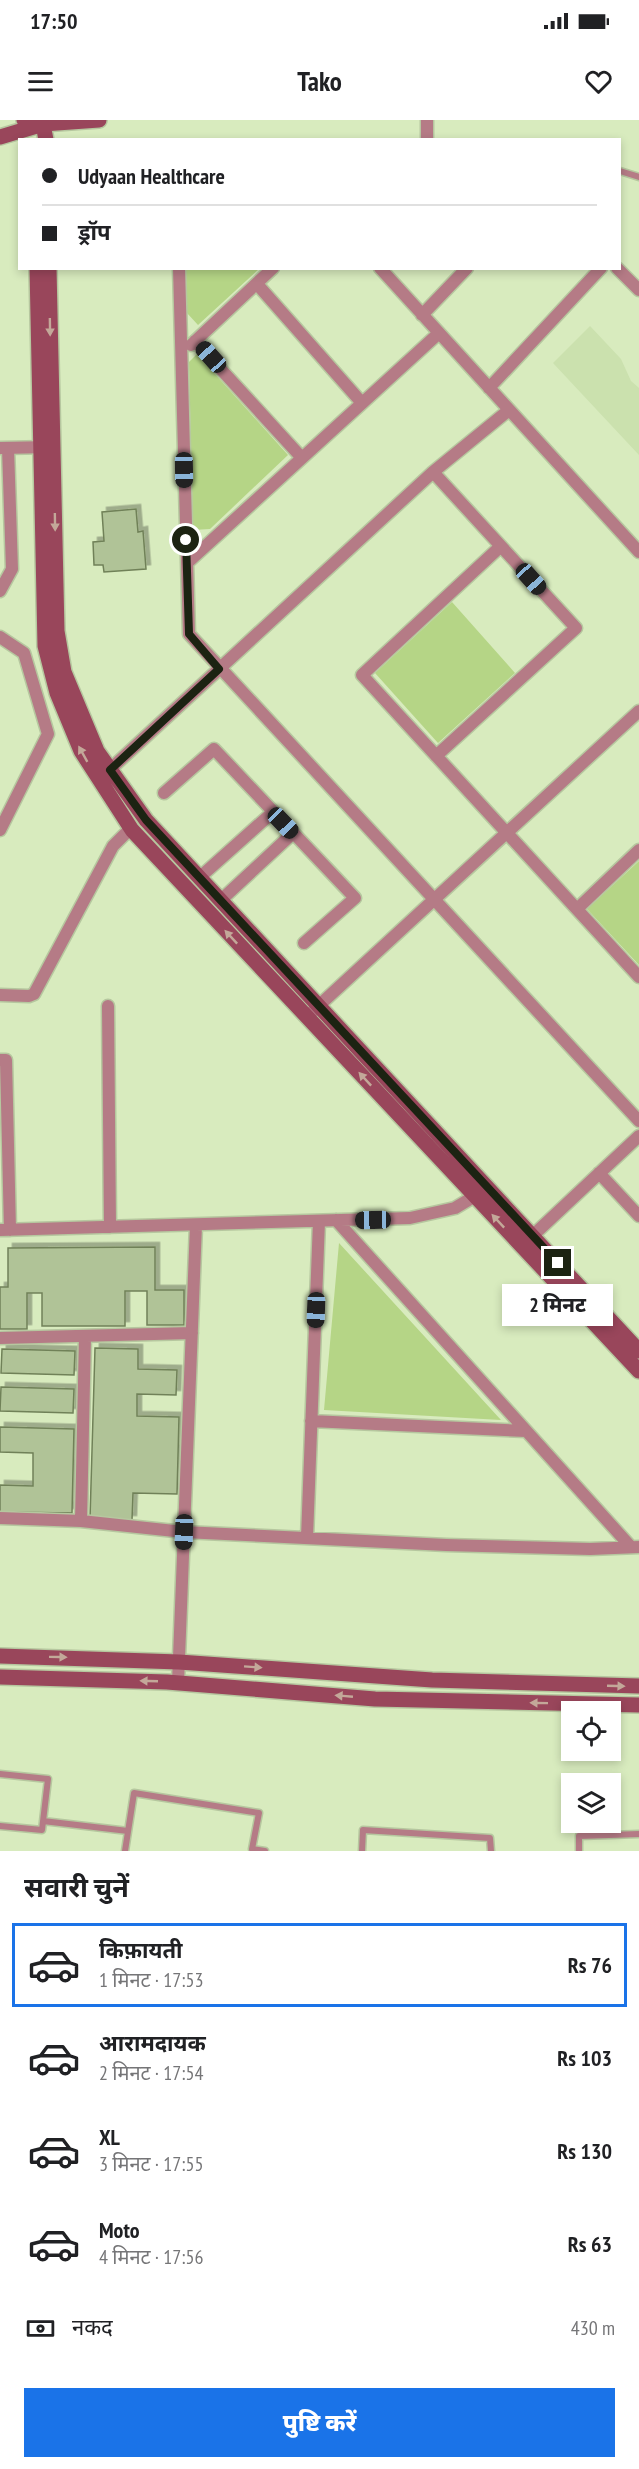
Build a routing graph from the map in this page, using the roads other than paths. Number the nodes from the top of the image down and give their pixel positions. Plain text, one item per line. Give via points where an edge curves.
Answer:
1 (24, 120) edge
2 (99, 120) edge
3 (427, 120) edge
4 (43, 124) junction
5 (0, 137) edge
6 (38, 138) edge
7 (46, 138) edge
8 (427, 138) edge
9 (621, 171) edge
10 (639, 177) edge
11 (37, 270) edge
12 (49, 270) edge
13 (179, 270) edge
14 (271, 270) edge
15 (382, 270) edge
16 (465, 270) edge
17 (599, 270) edge
18 (619, 270) edge
19 (257, 284) junction
20 (639, 290) edge
21 (422, 315) junction
22 (439, 333) junction
23 (195, 341) junction
24 (182, 354) junction
25 (489, 388) junction
26 (362, 403) junction
27 (509, 410) junction
28 (47, 447) junction
29 (4, 448) edge
30 (302, 458) junction
31 (433, 472) junction
32 (501, 546) junction
33 (639, 552) edge
34 (187, 563) junction
35 (0, 591) edge
36 (0, 637) edge
37 (219, 669) junction
38 (639, 711) edge
39 (436, 756) junction
40 (104, 774) junction
41 (164, 793) dead end
42 (273, 812) junction
43 (131, 828) junction
44 (0, 830) edge
45 (293, 833) junction
46 (507, 833) junction
47 (639, 850) edge
48 (199, 878) junction
49 (434, 900) junction
50 (220, 901) junction
51 (577, 909) junction
52 (304, 944) dead end
53 (639, 977) edge
54 (0, 995) edge
55 (108, 1006) dead end
56 (312, 1012) junction
57 (0, 1060) edge
58 (639, 1121) edge
59 (4, 1127) edge
60 (639, 1136) edge
61 (599, 1173) junction
62 (475, 1196) junction
63 (639, 1216) edge
64 (336, 1220) junction
65 (319, 1221) junction
66 (196, 1224) junction
67 (110, 1227) junction
68 (5, 1230) edge
69 (527, 1241) junction
70 (192, 1334) junction
71 (86, 1336) junction
72 (0, 1338) edge
73 (639, 1351) edge
74 (639, 1371) edge
75 (312, 1421) junction
76 (526, 1431) junction
77 (0, 1518) edge
78 (81, 1521) junction
79 (184, 1532) junction
80 (307, 1538) junction
81 (635, 1547) edge
82 (0, 1656) edge
83 (179, 1662) junction
84 (0, 1677) edge
85 (432, 1680) junction
86 (468, 1682) junction
87 (178, 1683) junction
88 (639, 1686) edge
89 (432, 1700) junction
90 (466, 1701) junction
91 (639, 1705) edge
92 (0, 1774) edge
93 (43, 1821) junction
94 (0, 1826) edge
95 (128, 1831) junction
96 (639, 1834) edge
97 (125, 1851) edge
98 (265, 1851) edge
99 (362, 1851) edge
100 (491, 1851) edge
101 (579, 1851) edge

1 - 4 street
2 - 4 street
3 - 8 street
4 - 5 street
4 - 6 street
4 - 7 street
9 - 10 lane
11 - 28 street
12 -> 28 street
13 - 24 street
14 - 19 street
15 - 21 street
16 - 21 street
17 - 25 street
18 - 20 street
19 - 23 street
19 - 26 street
21 - 22 street
22 - 25 street
22 - 26 street
23 - 24 street
23 - 30 street
24 - 34 street
25 - 27 street
26 - 30 street
27 - 31 street
27 - 33 street
28 - 29 street
28 - 40 street via 57,631 64,672
29 - 35 street via 12,569
30 - 34 street
31 - 32 street
31 - 37 street
32 - 39 street via 362,675
32 - 39 street via 576,628
34 - 37 street via 189,634
36 - 44 street via 24,653 48,734
37 - 40 street
37 - 49 street
38 - 46 street
39 - 46 street
40 - 43 street
40 - 48 street
41 - 42 street via 214,749
42 - 45 street
42 - 48 street
43 - 54 street via 113,846 34,994
56 -> 43 street
45 - 50 street
45 - 52 street via 355,898
46 - 49 street
46 - 51 street
47 - 51 street
48 - 50 street
49 - 56 street
49 - 58 street
50 - 56 street
51 - 53 street
55 - 67 street
62 -> 56 street
56 - 69 street
57 - 59 street via 6,1060
59 - 68 street
60 - 61 street
61 - 63 street
61 - 69 street
62 - 64 street via 455,1208 410,1218
69 -> 62 street
64 - 65 street
64 - 76 street
65 - 66 street
65 - 75 street
66 - 67 street
66 - 70 street
67 - 68 street
69 - 73 street
69 - 74 street
70 - 71 street
70 - 79 street
71 - 72 street
71 - 78 street
75 - 76 street
75 - 80 street
76 - 81 street
77 - 78 street
78 - 79 street
79 - 80 street
79 - 83 street
80 - 81 street via 554,1548
82 -> 83 street
83 -> 85 street
83 - 87 street
87 -> 84 street
85 - 86 street
85 - 89 street
86 -> 88 street
86 - 90 street
89 -> 87 street
89 - 90 street
91 -> 90 street
92 - 93 lane via 48,1779
93 - 94 lane via 42,1830
93 - 95 lane
95 - 97 lane
95 - 98 lane via 134,1793 259,1813 252,1849
96 - 101 lane via 579,1836
99 - 100 lane via 363,1830 490,1838

